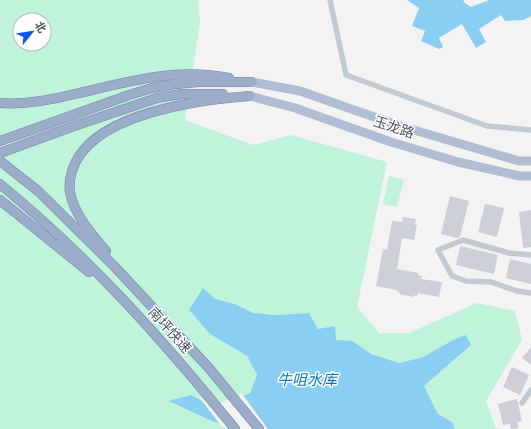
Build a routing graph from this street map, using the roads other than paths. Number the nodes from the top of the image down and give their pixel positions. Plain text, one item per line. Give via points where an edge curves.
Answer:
1 (330, 0) edge
2 (252, 82) junction
3 (250, 96) junction
4 (0, 104) edge
5 (531, 130) edge
6 (0, 141) edge
7 (0, 153) edge
8 (531, 158) edge
9 (0, 161) edge
10 (519, 161) junction
11 (531, 161) edge
12 (531, 176) edge
13 (0, 184) edge
14 (0, 200) edge
15 (531, 255) edge
16 (138, 292) junction
17 (531, 293) edge
18 (125, 301) junction
19 (531, 390) edge
20 (522, 403) dead end
21 (235, 429) edge
22 (259, 429) edge

1 - 5 street via 346,75 487,126
2 - 4 highway via 209,74 158,76 59,98
2 - 6 highway via 199,82 152,88
2 - 10 main road, 玉龙路 via 300,91 397,125
3 - 7 highway via 201,93 157,98
3 - 12 main road, 玉龙路 via 295,108 391,142 458,162 520,176
3 - 16 highway via 215,99 150,112 114,128 83,150 70,179 70,193 74,206
8 - 10 main road
9 - 16 highway via 38,192
10 - 11 main road, 玉龙路
13 - 18 highway via 28,206
14 - 18 highway
15 - 17 street via 509,253 463,240 438,250 452,276 466,281 491,282
16 - 22 highway, 南坪快速 via 208,367
18 - 21 highway, 南坪快速 via 194,378
19 - 20 street

